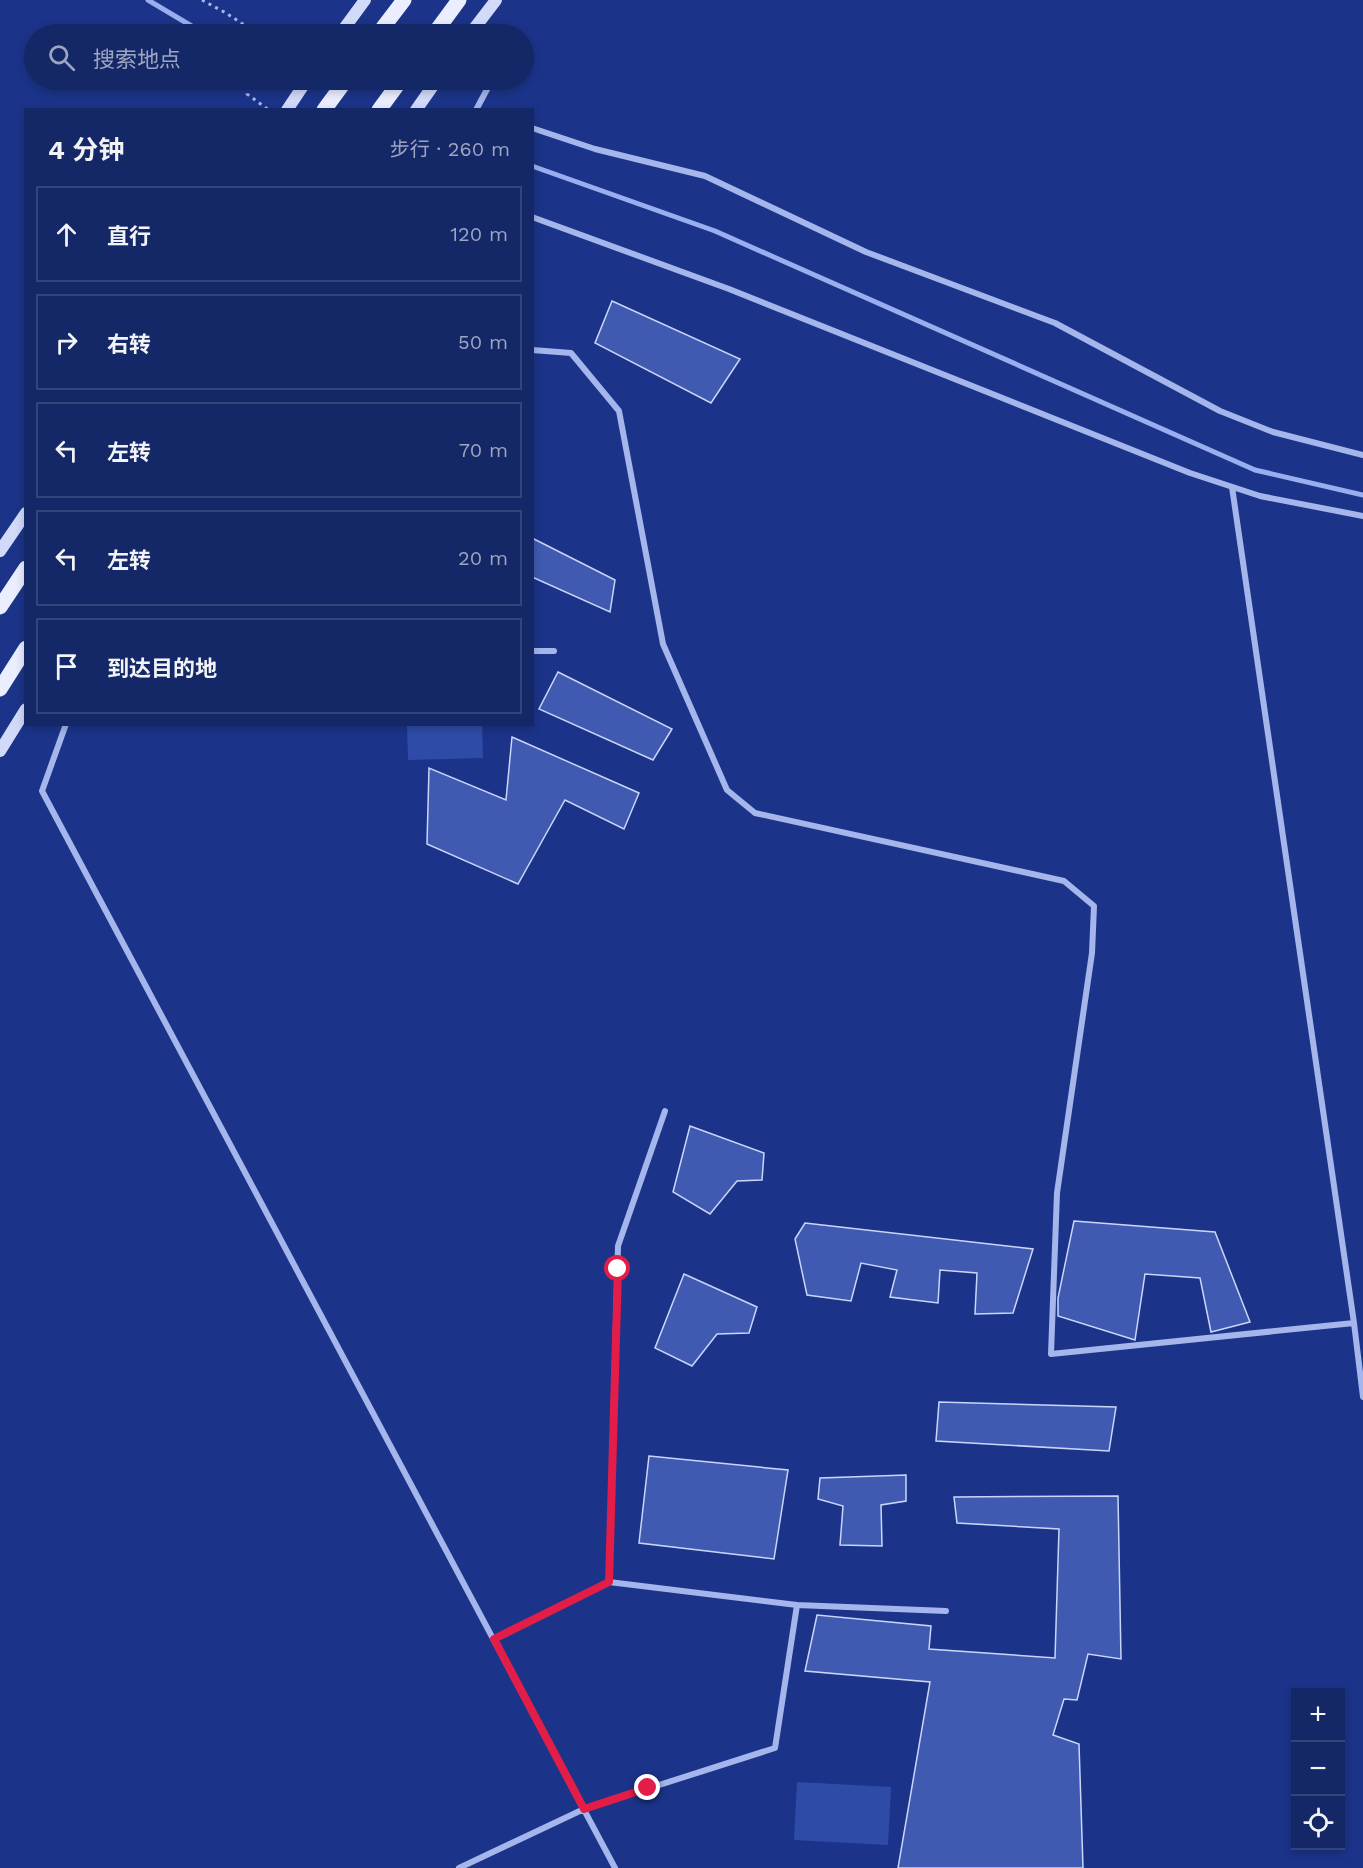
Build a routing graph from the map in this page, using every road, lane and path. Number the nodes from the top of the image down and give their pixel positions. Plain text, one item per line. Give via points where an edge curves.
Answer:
1 (202, 0) edge
2 (365, 0) edge
3 (404, 0) edge
4 (459, 0) edge
5 (496, 0) edge
6 (243, 24) edge
7 (347, 24) edge
8 (386, 24) edge
9 (441, 24) edge
10 (478, 24) edge
11 (249, 90) edge
12 (300, 90) edge
13 (339, 90) edge
14 (394, 90) edge
15 (430, 90) edge
16 (487, 90) edge
17 (266, 108) edge
18 (288, 108) edge
19 (325, 108) edge
20 (380, 108) edge
21 (417, 108) edge
22 (477, 108) edge
23 (534, 129) edge
24 (534, 218) edge
25 (534, 350) edge
26 (1363, 455) edge
27 (1232, 487) junction
28 (24, 516) edge
29 (1363, 516) edge
30 (0, 551) edge
31 (24, 571) edge
32 (0, 607) edge
33 (24, 651) edge
34 (534, 651) edge
35 (554, 651) dead end
36 (0, 689) edge
37 (24, 712) edge
38 (65, 726) edge
39 (0, 751) edge
40 (665, 1111) dead end
41 (1354, 1323) junction
42 (1363, 1397) edge
43 (609, 1582) junction
44 (797, 1605) junction
45 (946, 1611) dead end
46 (494, 1639) junction
47 (584, 1809) junction
48 (459, 1868) edge
49 (615, 1868) edge

1 - 6 path
2 - 7 main road
3 - 8 main road
4 - 9 main road
5 - 10 main road
11 - 17 path via 247,94
12 - 18 main road
13 - 19 main road
14 - 20 main road
15 - 21 main road
16 - 22 street
23 - 26 street via 705,176 866,252 1055,323 1220,411 1273,432
24 - 27 street
25 - 41 street via 571,353 619,411 663,644 727,790 755,813 1064,881 1094,906 1092,953 1058,1193 1052,1353
27 - 29 street
27 - 41 street
28 - 30 main road
31 - 32 main road
33 - 36 main road
34 - 35 street
37 - 39 main road
38 - 46 street via 42,791
40 - 43 street via 618,1246
41 - 42 street
43 - 44 street
43 - 46 street
44 - 45 street
44 - 47 street via 775,1748
46 - 47 street
47 - 48 street
47 - 49 street

